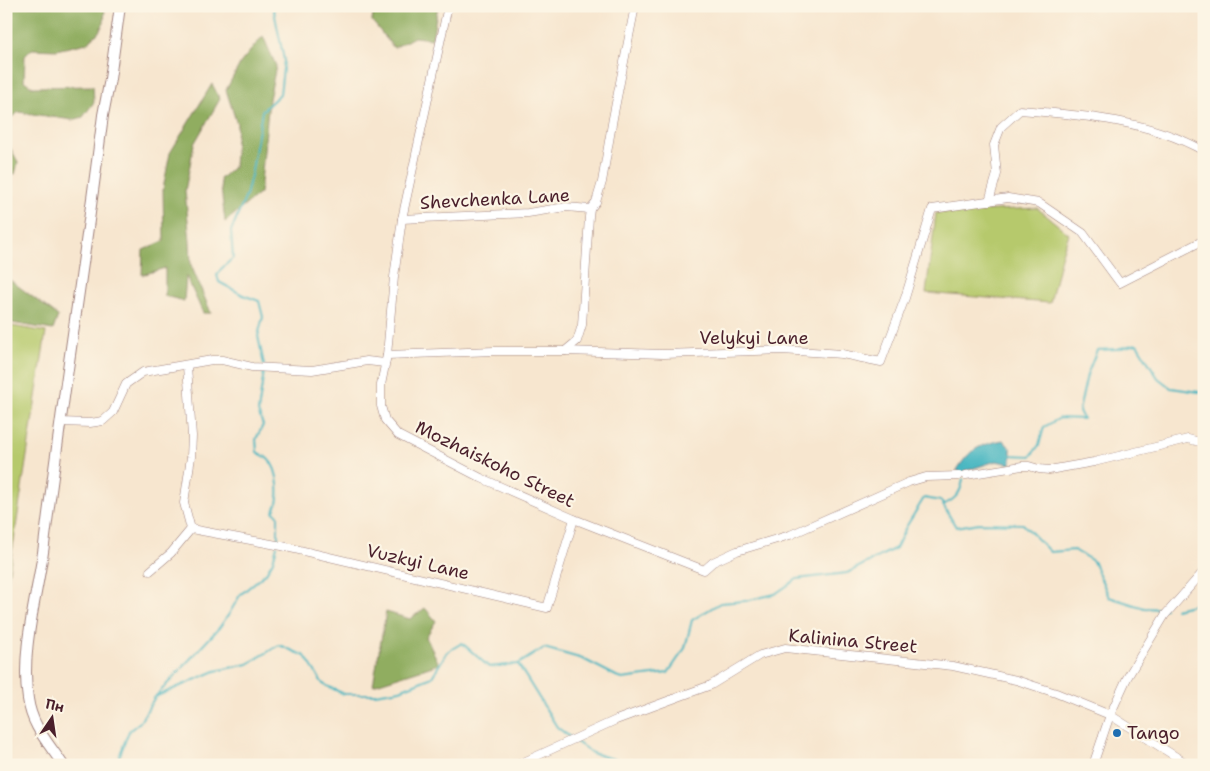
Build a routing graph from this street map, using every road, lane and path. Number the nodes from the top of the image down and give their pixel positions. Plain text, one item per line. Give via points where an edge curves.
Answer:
1 (120, 6) edge
2 (448, 6) edge
3 (635, 6) edge
4 (1204, 151) edge
5 (989, 201) junction
6 (590, 208) junction
7 (402, 219) junction
8 (1204, 240) edge
9 (565, 350) junction
10 (386, 359) junction
11 (187, 366) junction
12 (60, 422) junction
13 (1204, 443) edge
14 (574, 519) junction
15 (190, 529) junction
16 (150, 571) dead end
17 (1204, 571) edge
18 (1110, 715) junction
19 (62, 765) edge
20 (517, 765) edge
21 (1093, 765) edge
22 (1189, 765) edge

1 - 12 main road
2 - 7 street, Mozhaiskoho Street
3 - 6 street via 602,182 596,202
4 - 5 street via 1185,140 1147,128 1074,115 1020,110 1001,127 994,145 997,174
5 - 8 street, Velykyi Lane via 1008,198 1039,203 1083,233 1120,283
5 - 9 street, Velykyi Lane via 932,209 905,298 881,362 842,354 782,350 664,354
6 - 7 street, Shevchenka Lane
6 - 9 street via 582,326 577,341
7 - 10 street, Mozhaiskoho Street
9 - 10 street, Velykyi Lane
10 - 11 street, Velykyi Lane via 312,370 252,367 222,360
10 - 14 street, Mozhaiskoho Street via 381,406 386,420 398,435 481,478
11 - 12 street, Velykyi Lane via 143,372 126,384 113,412 103,421
11 - 15 street via 192,436 184,503
12 - 19 main road via 30,627 26,678 33,717
13 - 14 street, Mozhaiskoho Street via 1188,440 1049,470 1022,466 926,477 790,535 713,562 704,570
14 - 15 street, Vuzkyi Lane via 547,608 282,546
15 - 16 street via 171,553
17 - 18 street via 1165,615 1127,678
18 - 20 street, Kalinina Street via 1056,692 953,666 785,648 760,655 711,685 616,720
18 - 21 street
18 - 22 street, Kalinina Street

